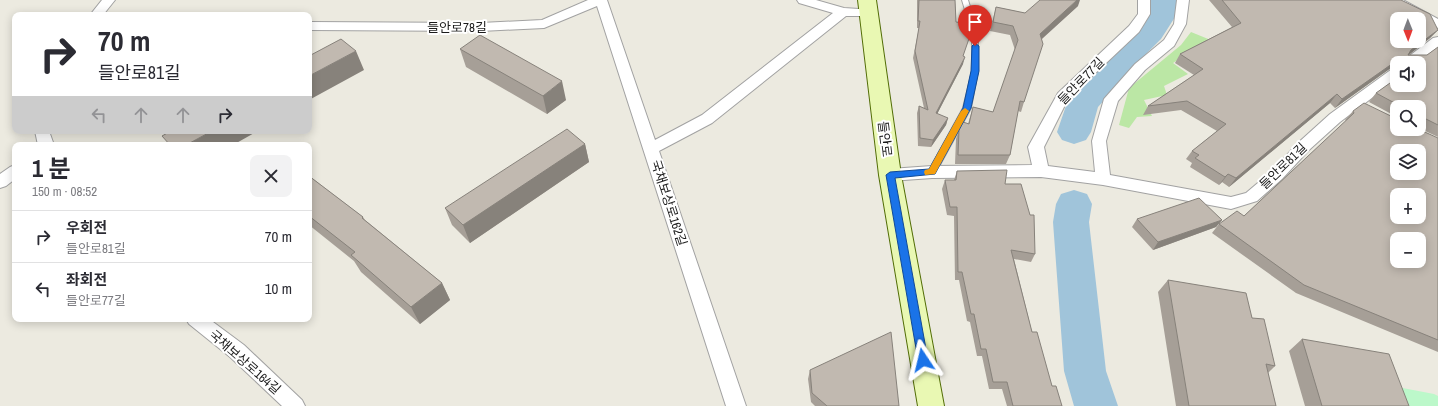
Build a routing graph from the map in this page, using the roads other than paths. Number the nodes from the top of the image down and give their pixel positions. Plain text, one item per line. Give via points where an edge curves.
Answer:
1 (109, 0) edge
2 (600, 0) edge
3 (803, 0) edge
4 (964, 0) edge
5 (1144, 0) edge
6 (1183, 0) edge
7 (1393, 0) edge
8 (868, 7) edge
9 (99, 12) edge
10 (843, 12) junction
11 (1438, 24) edge
12 (312, 26) edge
13 (1438, 41) edge
14 (1418, 56) edge
15 (1390, 77) edge
16 (1356, 103) junction
17 (1369, 110) edge
18 (651, 148) junction
19 (1037, 171) junction
20 (932, 172) junction
21 (12, 173) edge
22 (890, 175) junction
23 (1103, 179) junction
24 (0, 182) edge
25 (199, 322) edge
26 (295, 406) edge
27 (736, 406) edge
28 (931, 406) edge

1 - 9 street
2 - 12 street, 들안로78길 via 544,24 481,28
2 - 18 street, 국채보상로162길
3 - 10 street, 들안로
4 - 20 lane via 975,33 975,71 967,108
5 - 19 street, 들안로77길 via 1144,14 1134,29 1064,96 1054,111 1036,147
6 - 23 street via 1180,24 1169,43 1140,66 1111,98 1099,141
7 - 11 street
8 - 10 street, 들안로
8 - 22 main road, 들안로
10 - 18 street via 707,119
13 - 14 street
15 - 16 street, 들안로81길
16 - 17 street
16 - 23 street, 들안로81길 via 1335,118 1251,197 1231,204
18 - 27 street, 국채보상로162길
19 - 20 street
19 - 23 street, 들안로81길
20 - 22 street
21 - 24 street
22 - 28 main road, 들안로
25 - 26 street, 국채보상로164길 via 237,351

